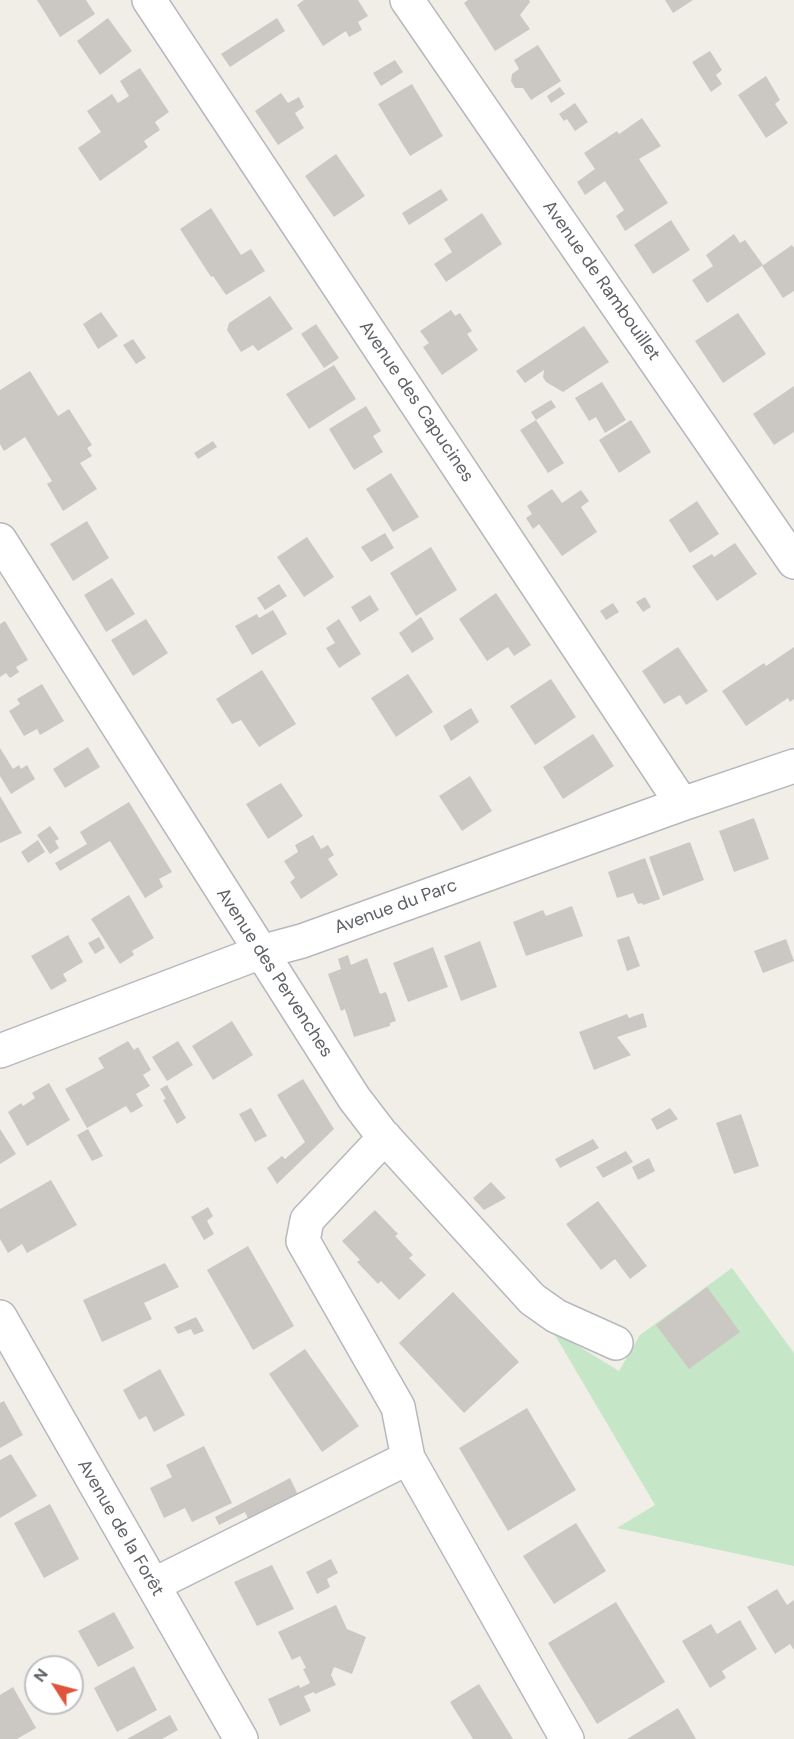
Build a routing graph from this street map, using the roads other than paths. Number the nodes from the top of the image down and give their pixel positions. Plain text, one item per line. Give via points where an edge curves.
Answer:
1 (149, 0) edge
2 (407, 0) edge
3 (0, 540) edge
4 (794, 562) edge
5 (794, 766) edge
6 (682, 804) junction
7 (261, 952) junction
8 (0, 1051) edge
9 (385, 1137) junction
10 (0, 1317) edge
11 (616, 1343) dead end
12 (408, 1458) junction
13 (153, 1585) junction
14 (240, 1739) edge
15 (567, 1739) edge

1 - 6 street, Avenue des Capucines
2 - 4 street, Avenue de Rambouillet
3 - 7 street, Avenue des Pervenches
5 - 6 street, Avenue du Parc
6 - 7 street, Avenue du Parc via 302,941
7 - 8 street, Avenue du Parc
7 - 9 street, Avenue des Pervenches via 354,1098
9 - 11 street, Avenue des Pervenches via 532,1299 556,1316
9 - 12 street via 307,1220 303,1241 398,1407
10 - 13 street, Avenue de la Forêt
12 - 13 street
12 - 15 street
13 - 14 street, Avenue de la Forêt

